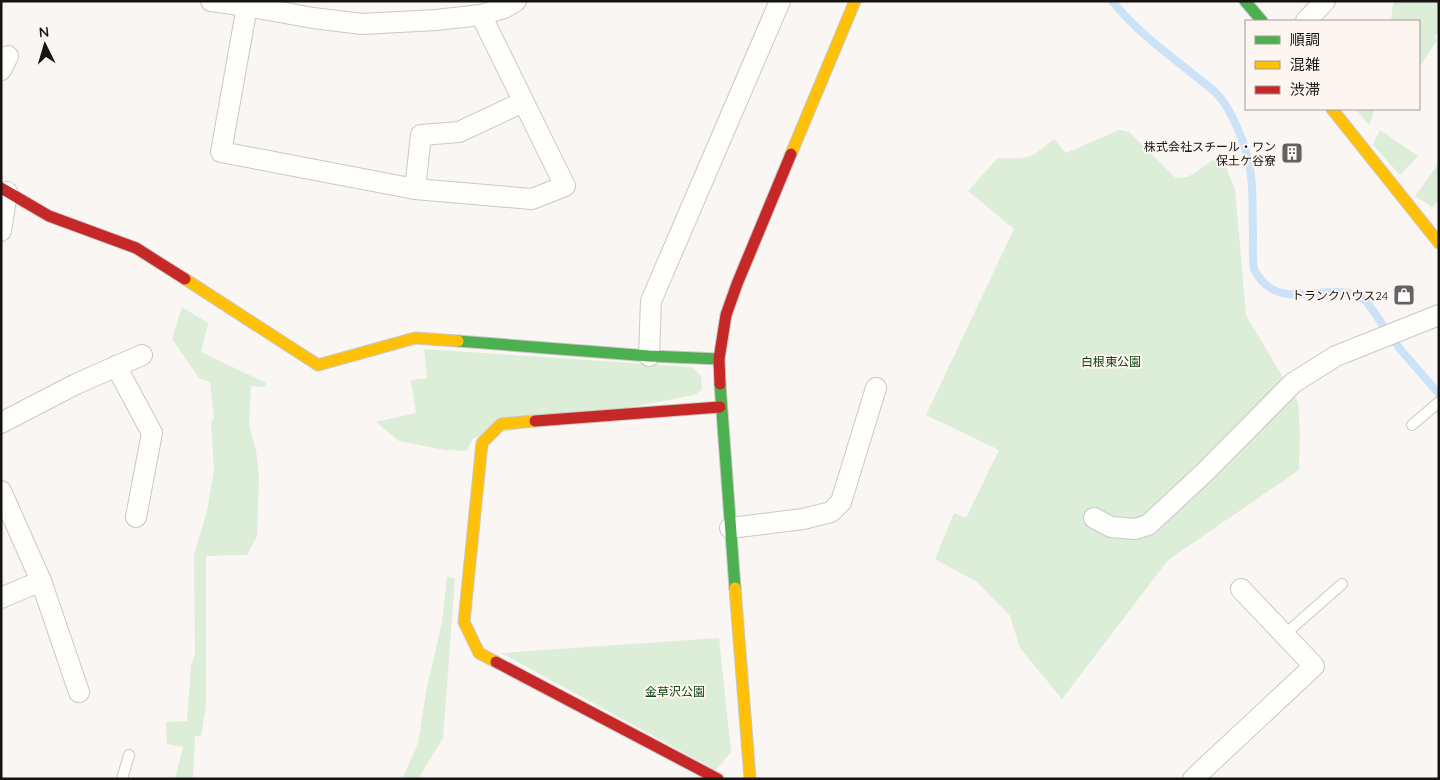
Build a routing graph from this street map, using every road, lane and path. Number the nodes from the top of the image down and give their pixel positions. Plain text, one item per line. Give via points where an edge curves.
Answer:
1 (211, 1) edge
2 (780, 1) edge
3 (855, 1) edge
4 (1245, 1) edge
5 (1325, 1) edge
6 (507, 4) edge
7 (247, 6) junction
8 (315, 10) edge
9 (481, 15) junction
10 (1261, 20) edge
11 (1307, 20) edge
12 (523, 102) junction
13 (1333, 110) edge
14 (415, 189) junction
15 (4, 190) edge
16 (1, 231) edge
17 (1439, 243) edge
18 (1439, 315) edge
19 (142, 354) dead end
20 (649, 356) junction
21 (719, 359) junction
22 (116, 366) junction
23 (876, 388) dead end
24 (1439, 402) edge
25 (720, 407) junction
26 (1, 423) edge
27 (1412, 425) dead end
28 (1, 491) edge
29 (136, 517) dead end
30 (1094, 518) dead end
31 (730, 528) junction
32 (42, 580) junction
33 (1342, 584) dead end
34 (1241, 589) dead end
35 (1, 598) edge
36 (1284, 635) junction
37 (79, 692) dead end
38 (129, 755) dead end
39 (122, 779) edge
40 (718, 779) edge
41 (750, 779) edge
42 (1193, 779) edge

1 - 7 street
2 - 20 street via 651,301
3 - 21 street via 737,284 726,315
4 - 10 street
5 - 11 street
6 - 9 street
7 - 8 street
7 - 14 street via 221,152
8 - 9 street via 362,24
9 - 12 street
12 - 14 street via 460,132 421,135
12 - 14 street via 565,186 532,199
13 - 17 street
15 - 16 street
15 - 20 street via 49,216 136,248 318,365 415,338
18 - 30 street via 1336,356 1293,383 1148,525 1135,529 1111,527
19 - 22 street
20 - 21 street
21 - 25 street
22 - 26 street
22 - 29 street via 152,433
23 - 31 street via 841,502 831,512 803,519
24 - 27 lane
25 - 31 street
25 - 40 street via 501,424 482,443 464,622 479,652
28 - 32 street
31 - 41 street
32 - 35 street
32 - 37 street
33 - 36 lane
34 - 36 street
36 - 42 street via 1314,666
38 - 39 lane

